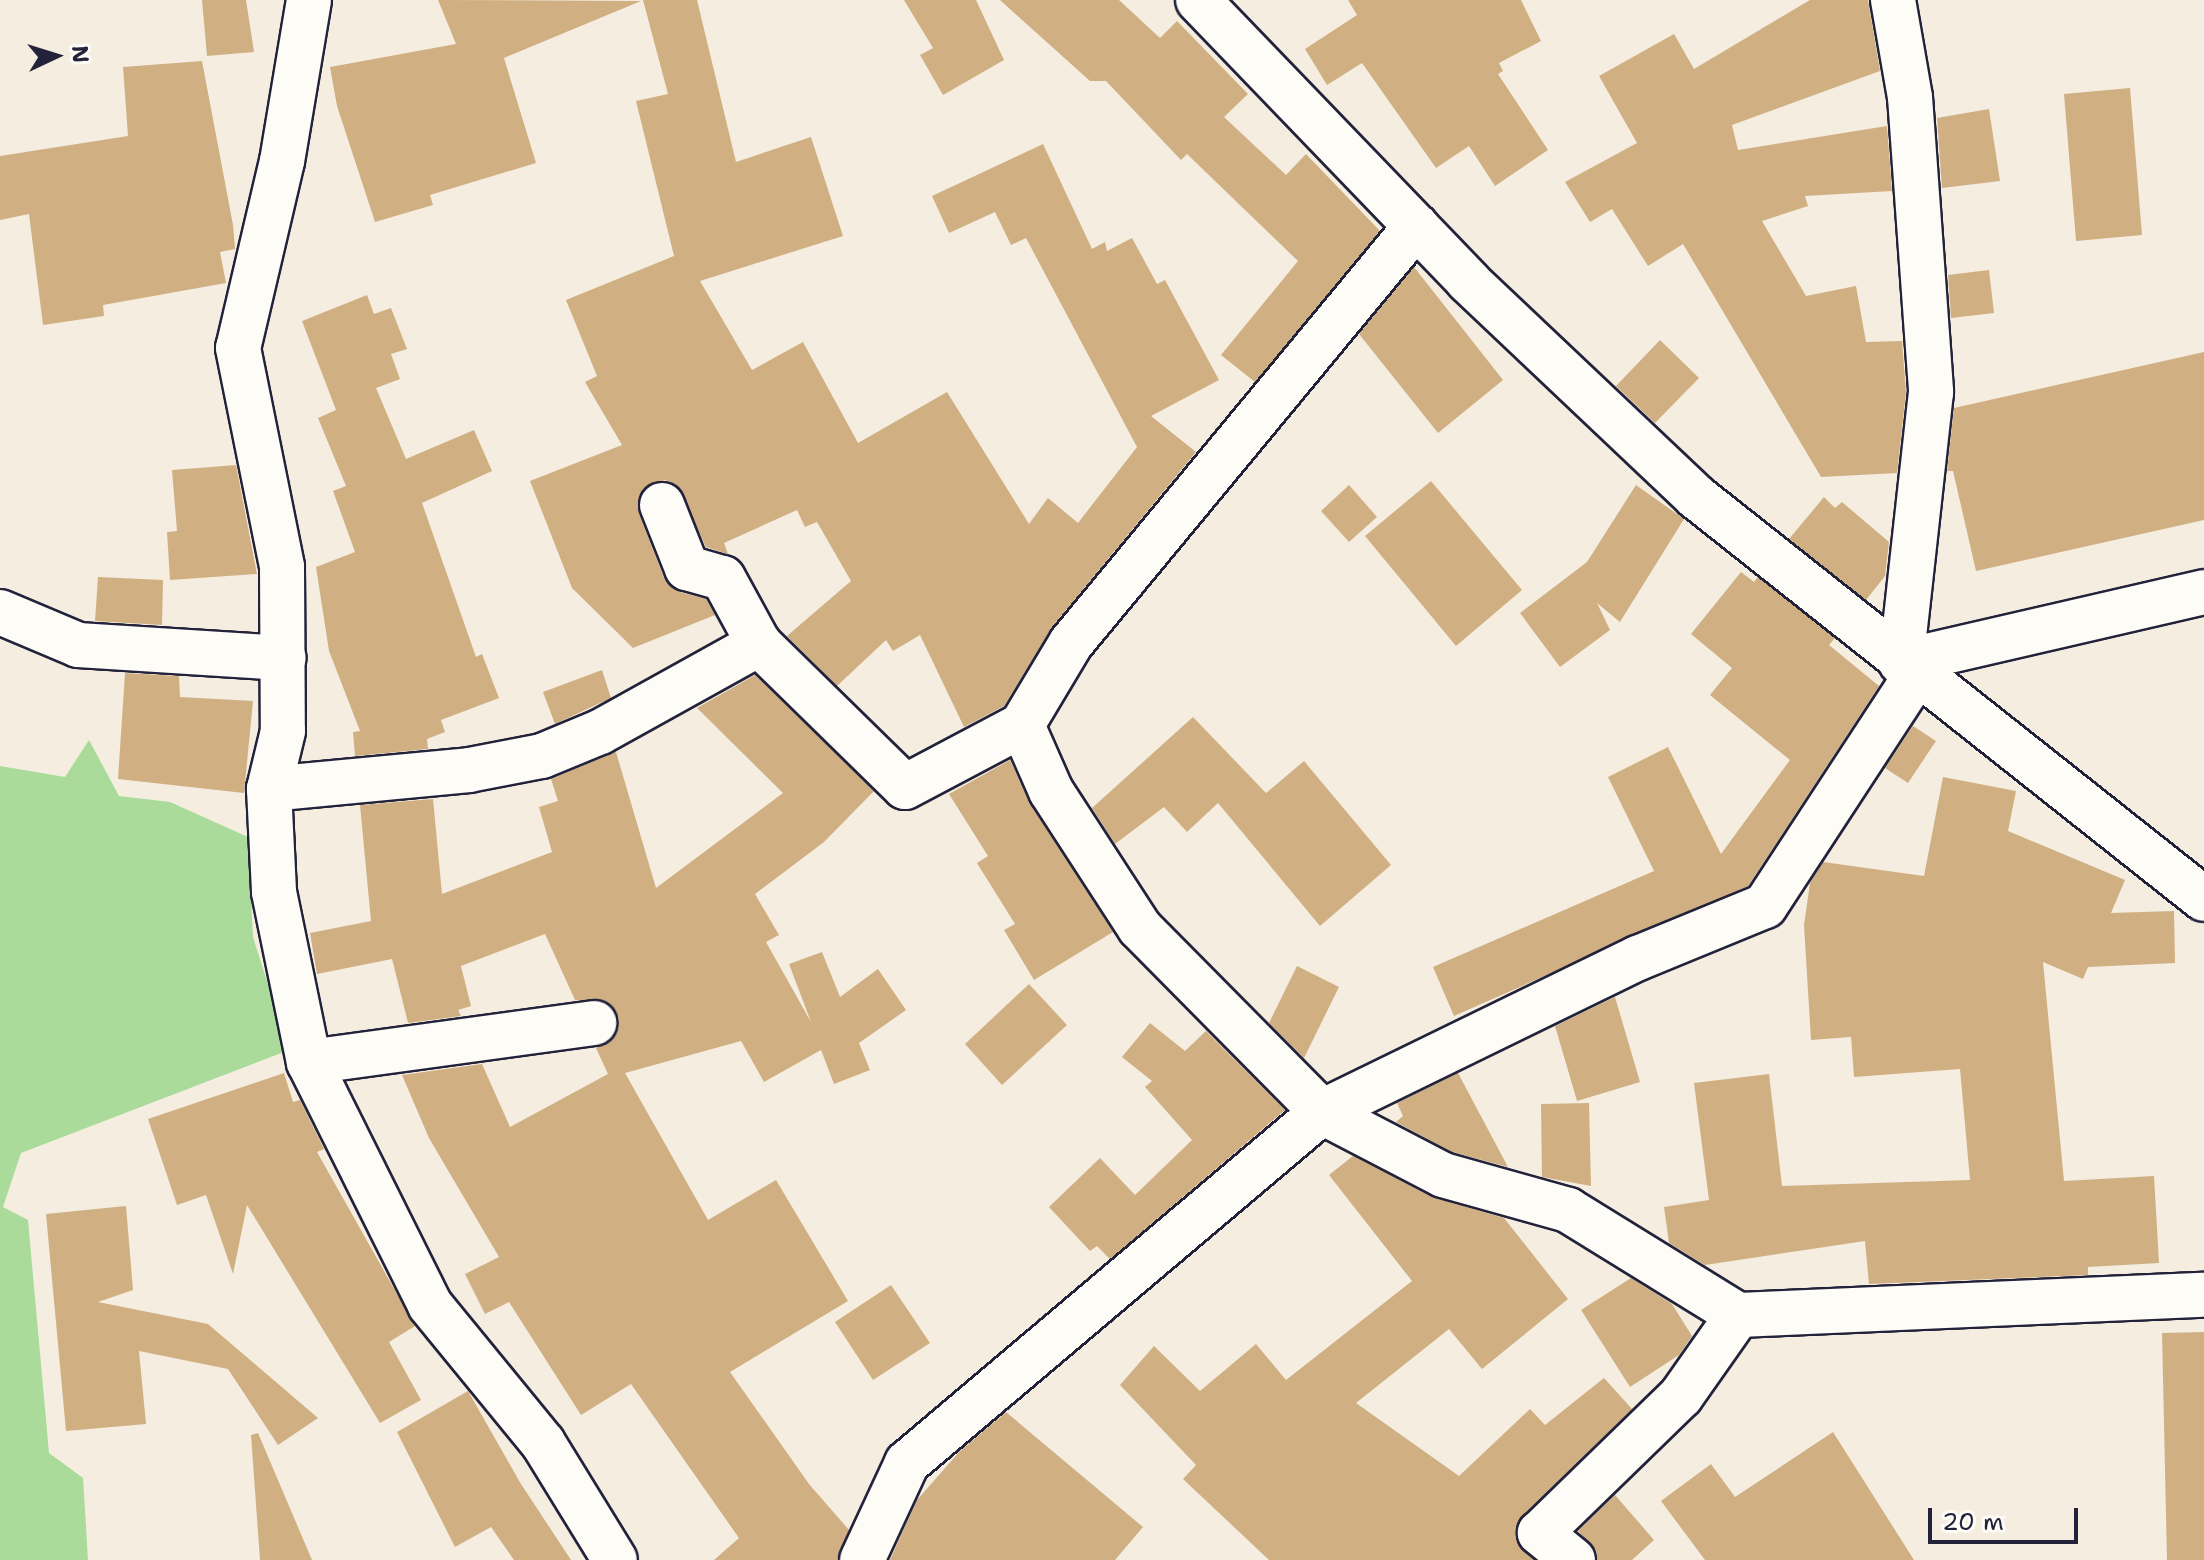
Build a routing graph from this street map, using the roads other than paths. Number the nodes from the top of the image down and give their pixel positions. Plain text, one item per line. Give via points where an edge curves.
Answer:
1 (309, 0) edge
2 (1198, 0) edge
3 (1893, 0) edge
4 (1416, 226) junction
5 (662, 505) dead end
6 (2204, 592) edge
7 (0, 612) edge
8 (759, 644) junction
9 (284, 658) junction
10 (1908, 668) junction
11 (1022, 725) junction
12 (269, 789) junction
13 (2204, 899) edge
14 (594, 1023) dead end
15 (309, 1062) junction
16 (1322, 1112) junction
17 (2204, 1295) edge
18 (1738, 1315) junction
19 (615, 1560) edge
20 (862, 1560) edge
21 (1573, 1560) edge

1 - 9 street via 282,161 238,348 282,567
2 - 4 street
3 - 10 street via 1910,97 1931,392
4 - 10 street via 1695,496
4 - 11 street via 1071,643
5 - 8 street via 687,568 723,578
6 - 10 street
7 - 9 street via 78,645
8 - 11 street via 905,787
8 - 12 street via 600,732 542,756 469,770
9 - 12 street via 283,731
10 - 13 street
10 - 16 street via 1765,906 1638,958
11 - 16 street via 1051,791 1140,928
12 - 15 street via 274,892
14 - 15 street
15 - 19 street via 430,1305 543,1443
16 - 18 street via 1443,1175 1568,1210
16 - 20 street via 907,1463
17 - 18 street
18 - 21 street via 1681,1396 1540,1533

